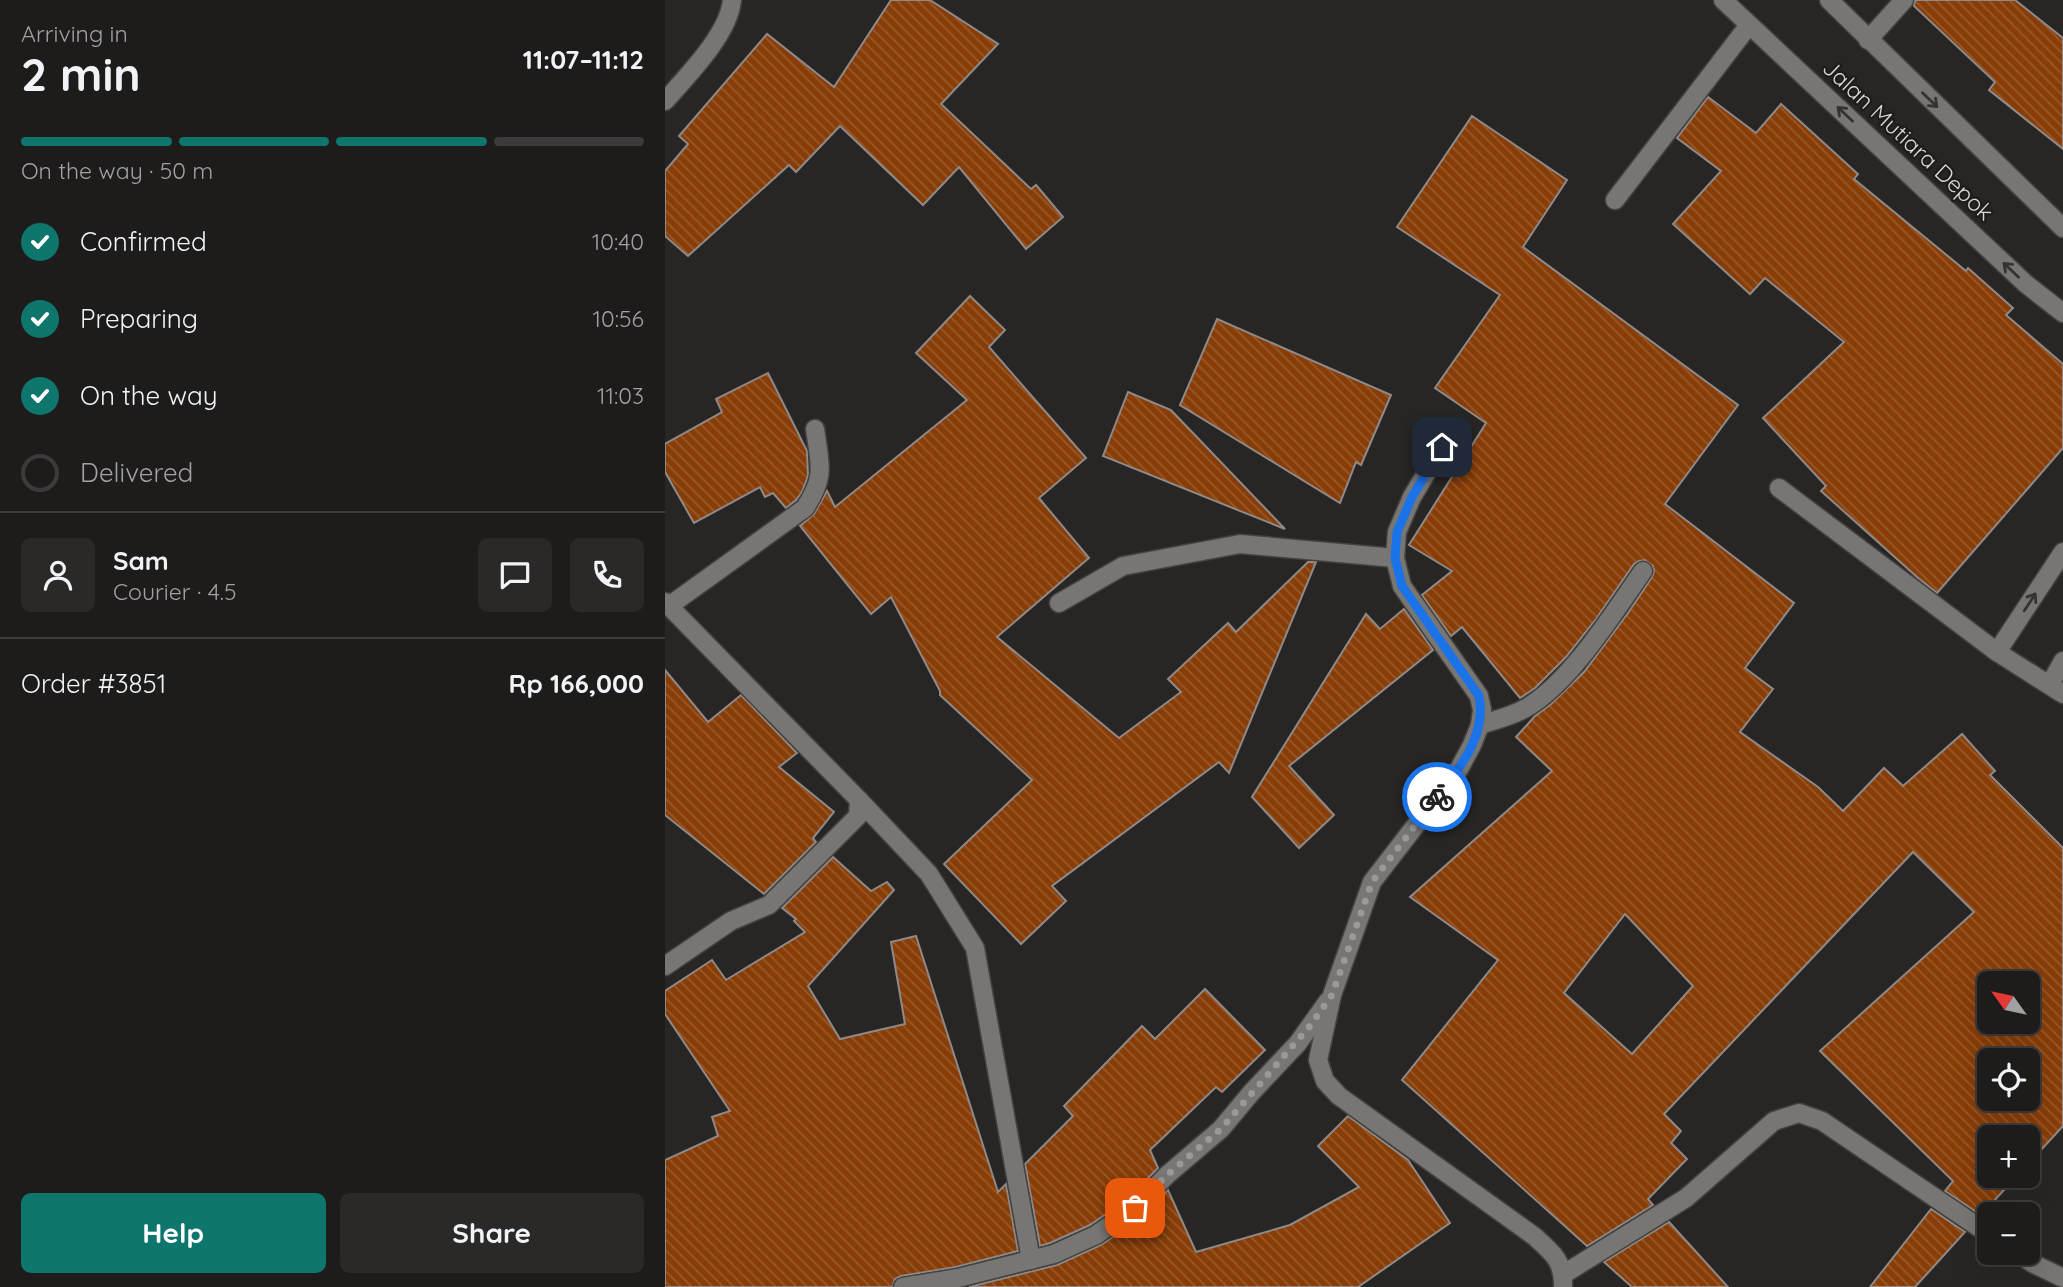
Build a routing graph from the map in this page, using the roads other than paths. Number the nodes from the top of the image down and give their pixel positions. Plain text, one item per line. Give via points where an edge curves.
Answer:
1 (732, 0) edge
2 (1723, 0) edge
3 (1829, 0) edge
4 (1904, 0) edge
5 (1749, 25) junction
6 (1868, 40) junction
7 (665, 102) edge
8 (1615, 200) dead end
9 (2063, 228) edge
10 (2063, 313) edge
11 (815, 429) dead end
12 (1442, 447) dead end
13 (1779, 488) dead end
14 (2063, 552) edge
15 (1395, 558) junction
16 (1643, 571) dead end
17 (1059, 603) dead end
18 (667, 604) edge
19 (1997, 652) junction
20 (2063, 661) edge
21 (2057, 689) edge
22 (1480, 725) junction
23 (859, 800) junction
24 (665, 965) edge
25 (1332, 995) junction
26 (1977, 1226) edge
27 (1031, 1259) junction
28 (2036, 1265) edge
29 (2063, 1278) edge
30 (1563, 1280) edge
31 (903, 1287) edge

1 - 7 street via 726,23
2 - 5 street, Jalan Mutiara Depok
3 - 6 street, Jalan Mutiara Depok
4 - 6 street
5 - 8 street
10 -> 5 street, Jalan Mutiara Depok via 2026,284
6 -> 9 street, Jalan Mutiara Depok
11 - 18 street via 821,472 805,509
12 - 15 street via 1397,532
13 - 19 street
19 -> 14 street
15 - 17 street via 1240,544 1122,566
15 - 22 street via 1402,586 1479,696
16 - 22 street via 1573,666 1547,692 1523,709
18 - 23 street
19 - 21 street
20 - 21 street
22 - 25 street via 1459,769 1372,882
23 - 24 street via 858,816 769,905 731,922
23 - 27 street via 929,874 975,948
25 - 27 street via 1297,1043 1221,1129 1135,1208 1096,1236
25 - 30 street via 1318,1060 1325,1082 1534,1236 1554,1254
26 - 30 street via 1822,1121 1799,1113 1774,1121 1686,1198
27 - 31 street
28 - 29 street

